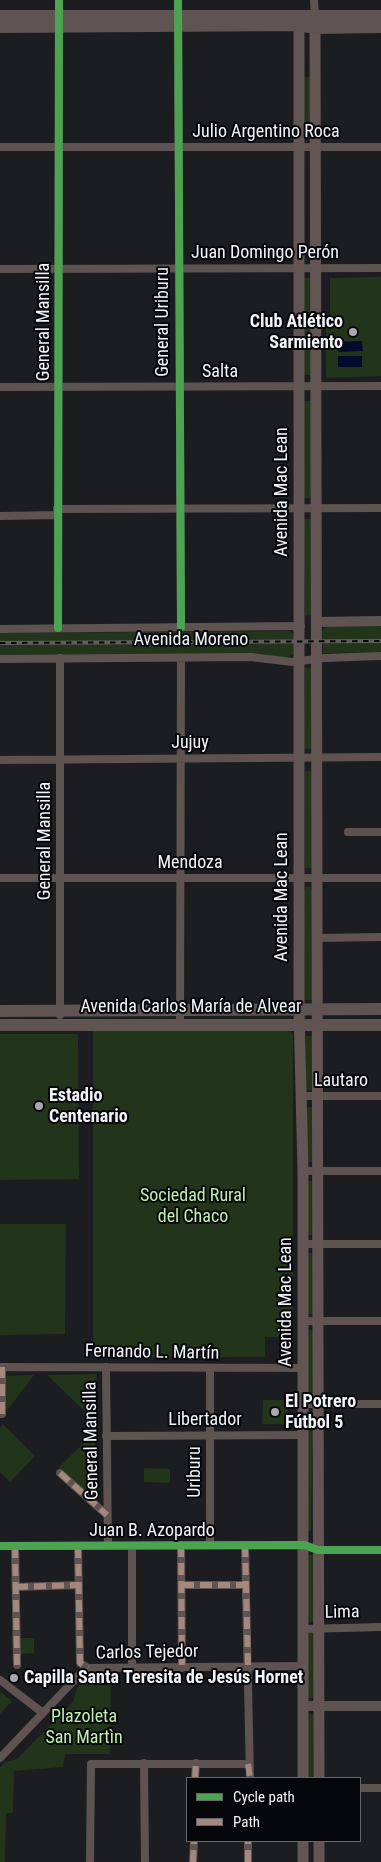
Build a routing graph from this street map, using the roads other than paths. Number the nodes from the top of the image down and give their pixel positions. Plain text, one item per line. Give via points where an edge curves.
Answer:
1 (59, 0) edge
2 (178, 0) edge
3 (314, 0) edge
4 (0, 16) edge
5 (381, 16) edge
6 (299, 20) junction
7 (59, 22) junction
8 (178, 22) junction
9 (315, 22) junction
10 (0, 27) edge
11 (381, 27) edge
12 (300, 51) junction
13 (315, 51) junction
14 (315, 73) junction
15 (300, 74) junction
16 (0, 147) edge
17 (59, 147) junction
18 (178, 147) junction
19 (300, 147) junction
20 (315, 147) junction
21 (381, 147) edge
22 (0, 268) edge
23 (178, 268) junction
24 (315, 268) junction
25 (381, 268) edge
26 (59, 269) junction
27 (300, 269) junction
28 (299, 386) junction
29 (381, 386) edge
30 (0, 387) edge
31 (58, 387) junction
32 (178, 387) junction
33 (315, 387) junction
34 (299, 508) junction
35 (315, 508) junction
36 (381, 508) edge
37 (180, 509) junction
38 (57, 512) junction
39 (0, 516) edge
40 (381, 621) edge
41 (316, 622) junction
42 (301, 626) junction
43 (181, 627) junction
44 (0, 628) edge
45 (58, 628) junction
46 (381, 656) edge
47 (60, 658) junction
48 (181, 658) junction
49 (0, 659) edge
50 (316, 660) junction
51 (300, 662) junction
52 (300, 757) junction
53 (316, 757) junction
54 (381, 757) edge
55 (181, 758) junction
56 (61, 759) junction
57 (0, 760) edge
58 (348, 832) dead end
59 (381, 832) edge
60 (300, 877) junction
61 (316, 877) junction
62 (0, 878) edge
63 (60, 878) junction
64 (180, 878) junction
65 (381, 878) edge
66 (381, 937) edge
67 (317, 938) junction
68 (381, 1009) edge
69 (0, 1011) edge
70 (381, 1017) edge
71 (0, 1018) edge
72 (60, 1018) junction
73 (181, 1018) junction
74 (300, 1018) junction
75 (318, 1018) junction
76 (0, 1025) edge
77 (381, 1025) edge
78 (300, 1096) junction
79 (317, 1096) junction
80 (381, 1096) edge
81 (316, 1170) junction
82 (303, 1171) junction
83 (381, 1171) edge
84 (303, 1244) junction
85 (319, 1244) junction
86 (381, 1244) edge
87 (319, 1321) junction
88 (304, 1322) junction
89 (381, 1322) edge
90 (1, 1367) edge
91 (106, 1367) junction
92 (210, 1368) junction
93 (304, 1368) junction
94 (304, 1404) junction
95 (318, 1404) junction
96 (381, 1404) edge
97 (2, 1414) dead end
98 (210, 1435) junction
99 (304, 1435) junction
100 (106, 1436) junction
101 (60, 1473) dead end
102 (108, 1515) junction
103 (182, 1545) junction
104 (210, 1545) junction
105 (245, 1545) junction
106 (304, 1545) junction
107 (0, 1546) edge
108 (15, 1546) junction
109 (78, 1546) junction
110 (108, 1546) junction
111 (132, 1546) junction
112 (318, 1550) junction
113 (381, 1550) edge
114 (79, 1585) junction
115 (182, 1585) junction
116 (246, 1585) junction
117 (16, 1587) junction
118 (381, 1627) edge
119 (304, 1629) junction
120 (318, 1629) junction
121 (17, 1665) dead end
122 (303, 1666) junction
123 (248, 1667) junction
124 (88, 1668) junction
125 (132, 1668) junction
126 (182, 1668) junction
127 (0, 1680) edge
128 (304, 1706) junction
129 (318, 1706) junction
130 (381, 1706) edge
131 (43, 1713) junction
132 (0, 1758) edge
133 (144, 1763) junction
134 (196, 1763) junction
135 (248, 1764) junction
136 (196, 1777) edge
137 (250, 1777) edge
138 (304, 1777) edge
139 (319, 1777) edge
140 (361, 1788) edge
141 (381, 1788) edge
142 (194, 1842) edge
143 (248, 1842) edge
144 (304, 1842) edge
145 (319, 1842) edge
146 (90, 1862) edge
147 (145, 1862) edge
148 (194, 1862) edge
149 (248, 1862) edge
150 (304, 1862) edge
151 (319, 1862) edge

1 - 7 street, General Mansilla
2 - 8 street, General Uriburu
3 - 9 street
4 - 7 main road
5 - 9 main road
6 - 8 main road
6 - 9 main road
6 - 12 main road, Avenida Mac Lean
7 - 8 main road
7 - 10 main road
7 - 17 street, General Mansilla
8 - 18 street, General Uriburu
9 - 11 main road
9 - 13 main road, Avenida Mac Lean
12 - 13 main road
12 - 15 main road, Avenida Mac Lean
13 - 14 main road, Avenida Mac Lean
14 - 15 main road
14 - 20 main road, Avenida Mac Lean
15 - 19 main road, Avenida Mac Lean
16 - 17 street, Julio Argentino Roca
17 - 18 street, Julio Argentino Roca
17 - 26 street, General Mansilla
18 - 19 street, Julio Argentino Roca
18 - 23 street, General Uriburu
19 - 20 street, Julio Argentino Roca
19 - 27 main road, Avenida Mac Lean
20 - 21 street, Julio Argentino Roca
20 - 24 main road, Avenida Mac Lean
22 - 26 street, Juan Domingo Perón
23 - 26 street, Juan Domingo Perón
23 - 27 street, Juan Domingo Perón
23 - 32 street, General Uriburu
24 - 25 street, Juan Domingo Perón
24 - 27 street, Juan Domingo Perón
24 - 33 main road, Avenida Mac Lean
26 - 31 street, General Mansilla
27 - 28 main road, Avenida Mac Lean
28 - 32 street, Salta
28 - 33 street, Salta
28 - 34 main road, Avenida Mac Lean
29 - 33 street, Salta
30 - 31 street, Salta
31 - 32 street, Salta
31 - 38 street, General Mansilla
32 - 37 street, General Uriburu
33 - 35 main road, Avenida Mac Lean
34 - 35 street
34 - 37 street
34 - 42 main road, Avenida Mac Lean
35 - 36 street
35 - 41 main road, Avenida Mac Lean
37 - 38 street
37 - 43 street, General Uriburu
38 - 39 street
38 - 45 street, General Mansilla
40 - 41 street, Avenida Moreno
41 - 42 main road, Avenida Moreno
41 - 50 main road, Avenida Mac Lean
42 - 43 street, Avenida Moreno
42 - 51 main road, Avenida Mac Lean
43 - 45 street, Avenida Moreno
44 - 45 street, Avenida Moreno
46 - 50 street, Avenida Moreno
47 - 48 street, Avenida Moreno
47 - 49 street, Avenida Moreno
47 - 56 street, General Mansilla
48 - 51 street, Avenida Moreno via 251,657
48 - 55 street
50 - 51 street, Avenida Moreno
50 - 53 main road, Avenida Mac Lean
51 - 52 main road, Avenida Mac Lean
52 - 53 street, Jujuy
52 - 55 street, Jujuy
52 - 60 main road, Avenida Mac Lean
53 - 54 street, Jujuy
53 - 61 main road, Avenida Mac Lean
55 - 56 street, Jujuy
55 - 64 street
56 - 57 street, Jujuy
56 - 63 street, General Mansilla
58 - 59 street
60 - 61 street, Mendoza
60 - 64 street, Mendoza
60 - 74 main road, Avenida Mac Lean
61 - 65 street, Mendoza
61 - 67 main road, Avenida Mac Lean
62 - 63 street, Mendoza
63 - 64 street, Mendoza
63 - 72 street, General Mansilla
64 - 73 street
66 - 67 street
67 - 75 main road, Avenida Mac Lean
68 - 75 main road, Avenida Carlos María de Alvear
69 - 72 main road, Avenida Carlos María de Alvear
70 - 75 main road, Avenida Carlos María de Alvear
71 - 72 main road, Avenida Carlos María de Alvear
72 - 73 main road, Avenida Carlos María de Alvear
72 - 76 main road, Avenida Carlos María de Alvear
73 - 74 main road, Avenida Carlos María de Alvear
74 - 75 main road, Avenida Carlos María de Alvear
74 - 78 main road, Avenida Mac Lean
75 - 77 main road, Avenida Carlos María de Alvear
75 - 79 main road, Avenida Mac Lean
78 - 79 street, Lautaro
78 - 82 main road, Avenida Mac Lean
79 - 80 street, Lautaro
79 - 81 main road, Avenida Mac Lean
81 - 82 street
81 - 83 street
81 - 85 main road, Avenida Mac Lean
82 - 84 main road, Avenida Mac Lean
84 - 85 street
84 - 88 main road, Avenida Mac Lean
85 - 86 street
85 - 87 main road, Avenida Mac Lean
87 - 88 street
87 - 89 street
87 - 95 main road, Avenida Mac Lean
88 - 93 main road, Avenida Mac Lean
90 - 91 street, Fernando L. Martín
90 - 97 street
91 - 92 street, Fernando L. Martín
91 - 100 street, General Mansilla
92 - 93 street, Fernando L. Martín
92 - 98 street, Uriburu
93 - 94 main road, Avenida Mac Lean
94 - 95 street
94 - 99 main road, Avenida Mac Lean
95 - 96 street
95 - 112 main road, Avenida Mac Lean
98 - 99 street, Libertador
98 - 100 street, Libertador
98 - 104 street, Uriburu
99 - 106 main road, Avenida Mac Lean
100 - 102 street, General Mansilla
101 - 102 street
102 - 110 street, General Mansilla
103 - 104 street, Juan B. Azopardo
103 - 111 street, Juan B. Azopardo
103 - 115 street
104 - 105 street, Juan B. Azopardo
105 - 106 street, Juan B. Azopardo
105 - 116 street
106 - 112 street, Juan B. Azopardo
106 - 119 main road, Avenida Mac Lean
107 - 108 street, Juan B. Azopardo
108 - 109 street, Juan B. Azopardo
108 - 117 street
109 - 110 street, Juan B. Azopardo
109 - 114 street
110 - 111 street, Juan B. Azopardo
111 - 125 street
112 - 113 street, Juan B. Azopardo
112 - 120 main road, Avenida Mac Lean
114 - 117 street
114 - 124 street via 80,1663
115 - 116 street
115 - 126 street
116 - 123 street
117 - 121 street
118 - 120 street, Lima
119 - 120 street, Lima
119 - 122 main road, Avenida Mac Lean
120 - 129 main road, Avenida Mac Lean
122 - 123 street, Carlos Tejedor
122 - 128 main road, Avenida Mac Lean
123 - 126 street, Carlos Tejedor
123 - 135 street
124 - 125 street, Carlos Tejedor
124 - 131 street, Carlos Tejedor
125 - 126 street, Carlos Tejedor
127 - 131 street
128 - 129 street
128 - 138 main road, Avenida Mac Lean
129 - 130 street
129 - 139 main road, Avenida Mac Lean
131 - 132 street, Carlos Tejedor
133 - 134 street
133 - 146 street via 91,1764
133 - 147 street
134 - 135 street
134 - 136 street
135 - 137 street
140 - 141 street
142 - 148 street
143 - 149 street
144 - 150 main road
145 - 151 main road

